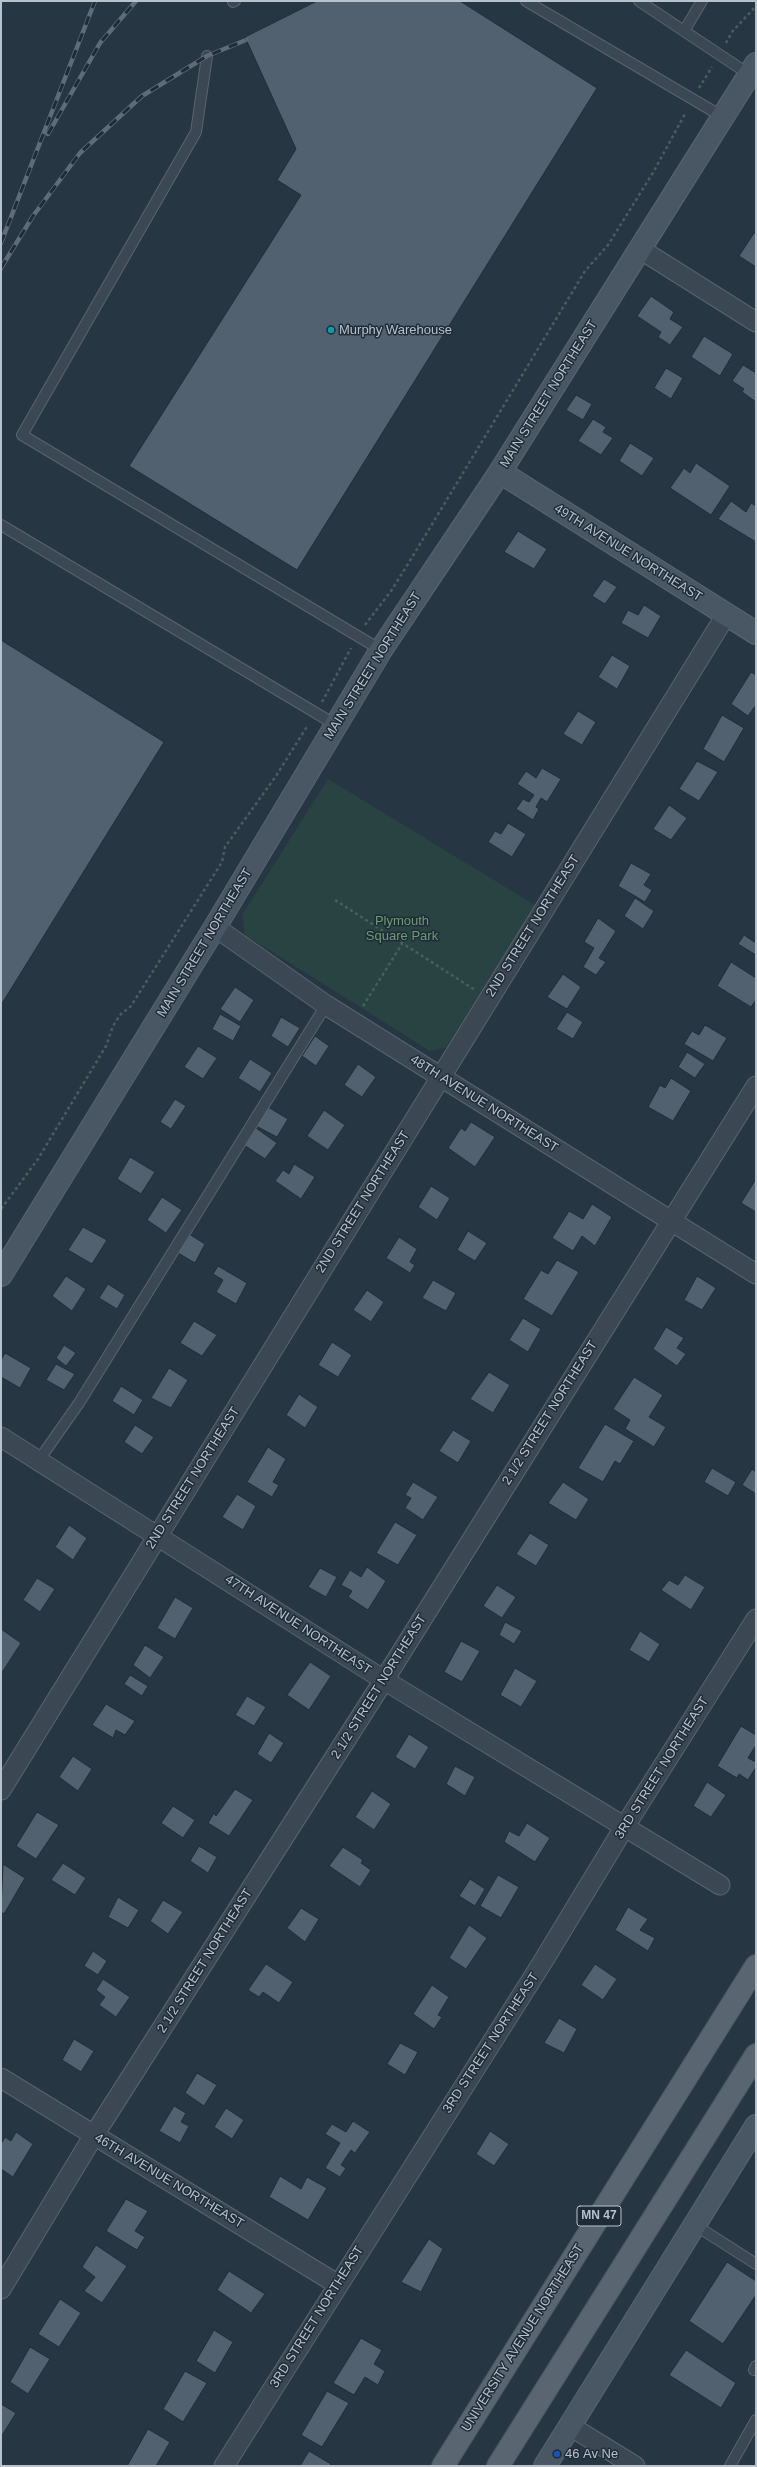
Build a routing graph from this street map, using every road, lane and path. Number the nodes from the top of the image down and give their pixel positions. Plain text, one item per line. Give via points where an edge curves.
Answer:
1 (526, 1) edge
2 (639, 1) edge
3 (702, 1) edge
4 (756, 6) edge
5 (684, 30) junction
6 (719, 54) junction
7 (207, 56) dead end
8 (753, 69) edge
9 (693, 99) junction
10 (723, 116) junction
11 (640, 249) junction
12 (756, 322) edge
13 (500, 472) junction
14 (1, 525) edge
15 (726, 615) junction
16 (756, 633) edge
17 (358, 636) junction
18 (381, 650) junction
19 (315, 713) junction
20 (336, 725) junction
21 (335, 900) dead end
22 (216, 927) junction
23 (402, 944) junction
24 (489, 999) junction
25 (326, 1006) junction
26 (362, 1008) dead end
27 (441, 1077) junction
28 (756, 1086) edge
29 (1, 1209) edge
30 (670, 1220) junction
31 (756, 1274) edge
32 (1, 1275) edge
33 (1, 1437) edge
34 (39, 1460) junction
35 (158, 1535) junction
36 (756, 1619) edge
37 (384, 1680) junction
38 (1, 1790) edge
39 (625, 1826) junction
40 (720, 1885) dead end
41 (756, 1966) edge
42 (756, 2055) edge
43 (1, 2078) edge
44 (756, 2126) edge
45 (94, 2135) junction
46 (695, 2225) junction
47 (756, 2264) edge
48 (337, 2284) junction
49 (1, 2289) edge
50 (756, 2420) edge
51 (570, 2426) junction
52 (224, 2466) edge
53 (444, 2466) edge
54 (498, 2466) edge
55 (545, 2466) edge
56 (635, 2466) edge
57 (730, 2466) edge

1 - 9 lane
2 - 5 lane
3 - 5 lane
4 - 6 path via 732,32
5 - 6 lane
6 - 8 lane
6 - 9 path
7 - 17 lane via 196,132 22,435
8 - 10 street, MAIN STREET NORTHEAST
9 - 10 lane
9 - 17 path via 654,171 608,245 585,270 408,564
10 - 11 street, MAIN STREET NORTHEAST
11 - 12 street
11 - 13 street, MAIN STREET NORTHEAST
13 - 15 street, 49TH AVENUE NORTHEAST
13 - 18 street, MAIN STREET NORTHEAST
14 - 19 lane
15 - 16 street, 49TH AVENUE NORTHEAST
15 - 24 street, 2ND STREET NORTHEAST
17 - 18 lane
17 - 19 path
18 - 20 street, MAIN STREET NORTHEAST
19 - 20 lane
19 - 29 path via 293,752 225,847 222,862 135,1000 113,1026 106,1046 38,1159
20 - 22 street, MAIN STREET NORTHEAST
21 - 23 path
22 - 25 street, 48TH AVENUE NORTHEAST
22 - 32 street, MAIN STREET NORTHEAST
23 - 24 path
23 - 26 path
24 - 27 street, 2ND STREET NORTHEAST
25 - 27 street, 48TH AVENUE NORTHEAST
25 - 34 lane via 79,1403
27 - 30 street, 48TH AVENUE NORTHEAST
27 - 35 street, 2ND STREET NORTHEAST
28 - 30 street, 2 1/2 STREET NORTHEAST
30 - 31 street, 48TH AVENUE NORTHEAST
30 - 37 street, 2 1/2 STREET NORTHEAST
33 - 34 street, 47TH AVENUE NORTHEAST
34 - 35 street, 47TH AVENUE NORTHEAST
35 - 37 street, 47TH AVENUE NORTHEAST
35 - 38 street, 2ND STREET NORTHEAST
36 - 39 street, 3RD STREET NORTHEAST
37 - 39 street, 47TH AVENUE NORTHEAST
37 - 45 street, 2 1/2 STREET NORTHEAST
39 - 40 street, 47TH AVENUE NORTHEAST
39 - 48 street, 3RD STREET NORTHEAST via 542,1963
41 - 53 main road, UNIVERSITY AVENUE NORTHEAST / MN 47
42 - 54 main road
43 - 45 street, 46TH AVENUE NORTHEAST
44 - 46 street
45 - 48 street, 46TH AVENUE NORTHEAST
45 - 49 street, 2 1/2 STREET NORTHEAST
46 - 47 lane
46 - 51 street
48 - 52 street, 3RD STREET NORTHEAST
50 - 57 lane
51 - 55 street
51 - 56 street

